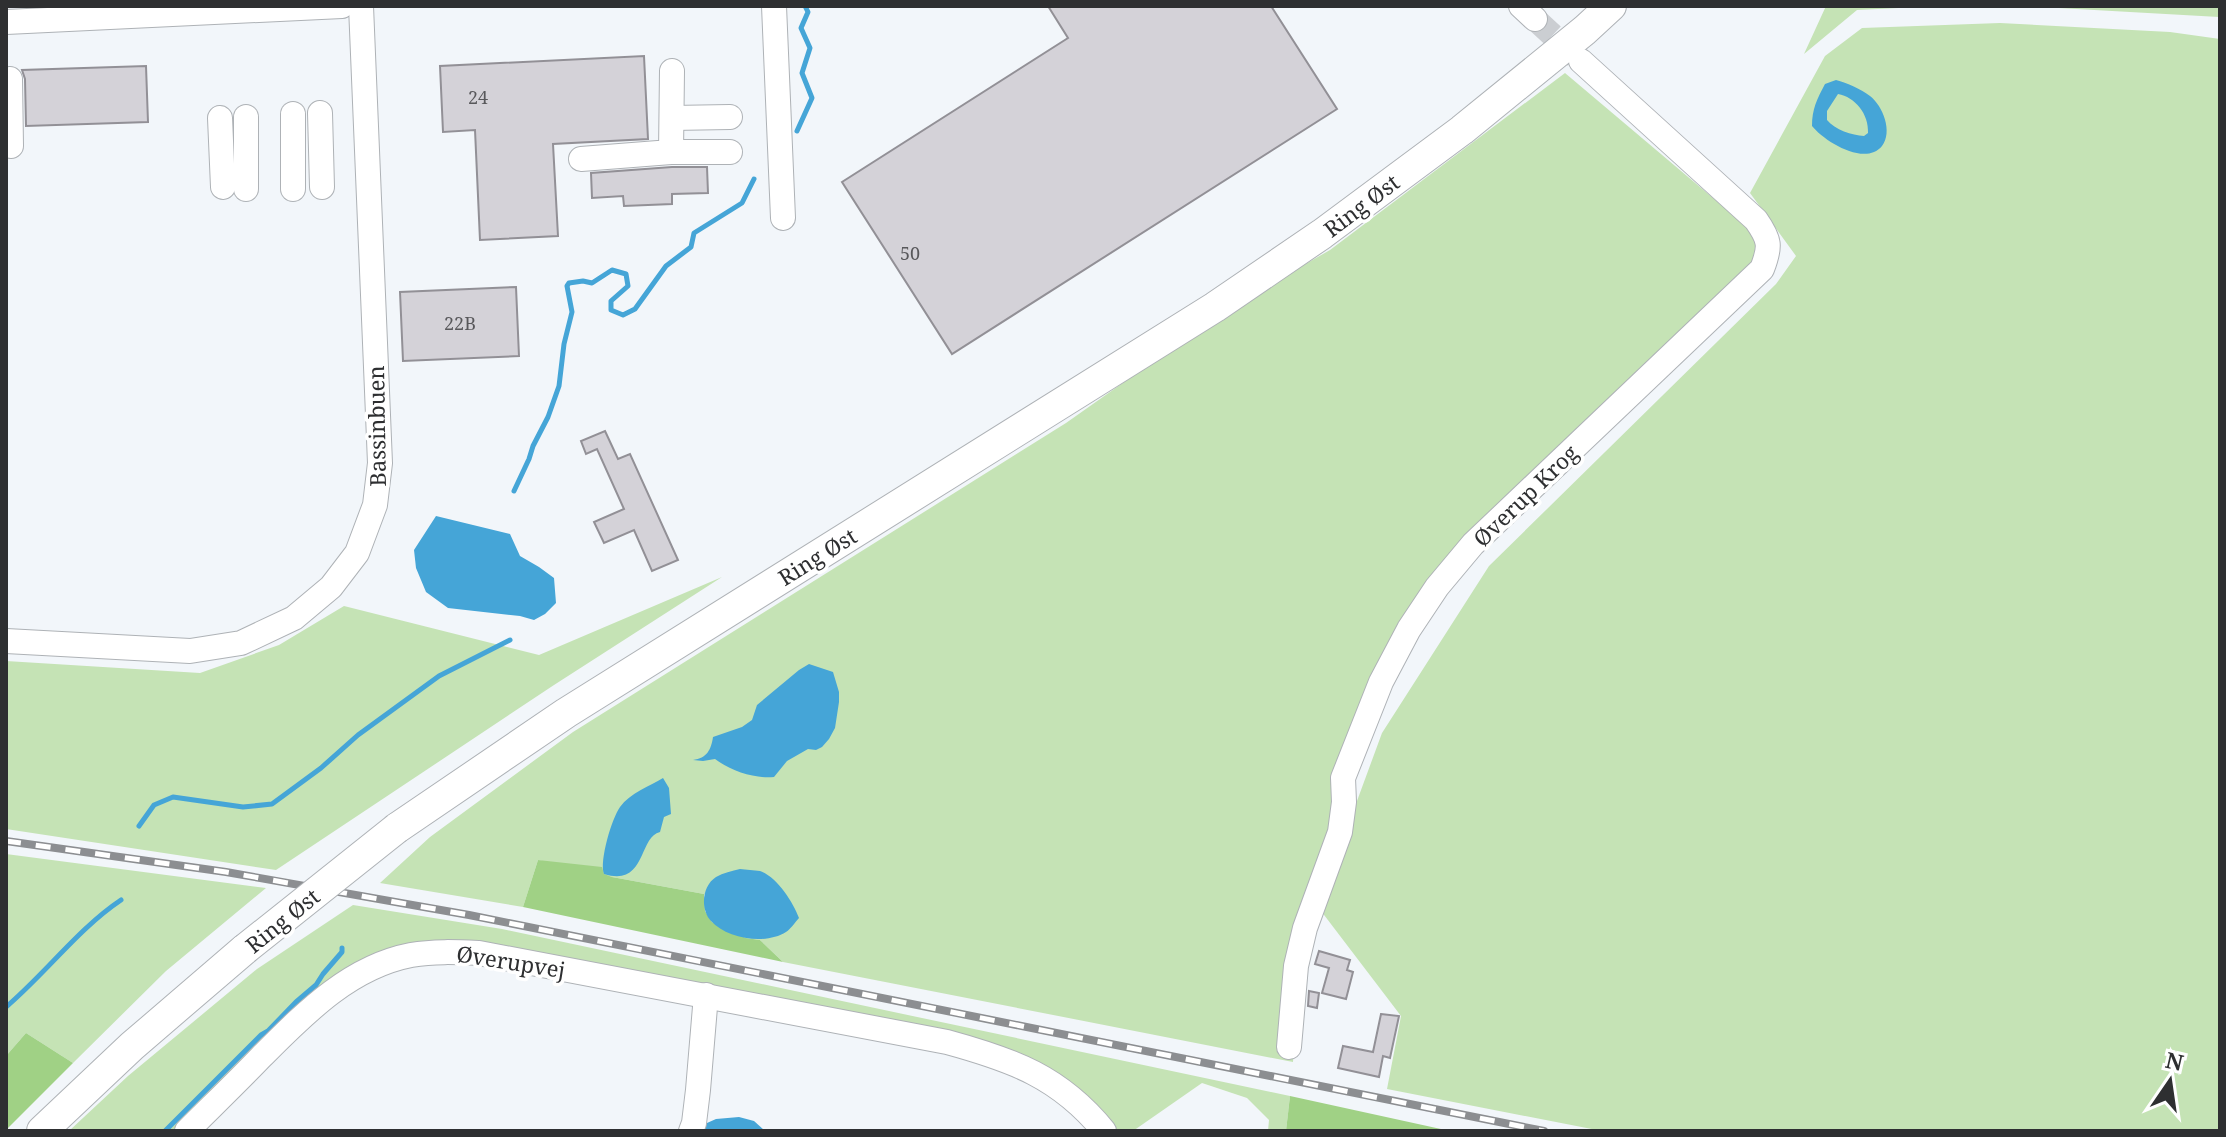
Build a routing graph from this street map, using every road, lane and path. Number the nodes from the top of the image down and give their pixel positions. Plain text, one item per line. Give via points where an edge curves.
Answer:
1 (342, 6) edge
2 (361, 6) edge
3 (774, 6) edge
4 (1611, 6) edge
5 (190, 10) edge
6 (6, 22) edge
7 (1581, 61) tunnel mouth
8 (672, 71) dead end
9 (10, 79) dead end
10 (320, 113) dead end
11 (293, 114) dead end
12 (246, 117) dead end
13 (730, 117) dead end
14 (220, 118) dead end
15 (672, 118) junction
16 (11, 146) dead end
17 (671, 152) junction
18 (730, 152) dead end
19 (581, 159) dead end
20 (322, 187) dead end
21 (293, 189) dead end
22 (783, 218) dead end
23 (6, 641) edge
24 (706, 995) junction
25 (1289, 1047) dead end
26 (42, 1131) edge
27 (187, 1131) edge
28 (691, 1131) edge
29 (1104, 1131) edge

1 - 5 street
2 - 23 street, Bassinbuen via 380,463 375,505 357,553 331,587 294,618 241,643 190,651
3 - 22 street
4 - 26 main road, Ring Øst, bridge via 1462,130 1215,307 566,713 397,828 245,949
5 - 6 street
7 - 25 street, Øverup Krog via 1756,220 1767,235 1769,251 1762,269 1473,544 1409,629 1381,682 1343,778 1340,832 1296,966
8 - 15 street
9 - 16 street
10 - 20 street
11 - 21 street
12 - 14 street via 234,188
13 - 15 street
15 - 17 street
17 - 18 street
17 - 19 street
24 - 27 street, Øverupvej via 479,953 409,955 342,984 303,1015
24 - 28 street
24 - 29 street, Øverupvej via 997,1056 1059,1087

